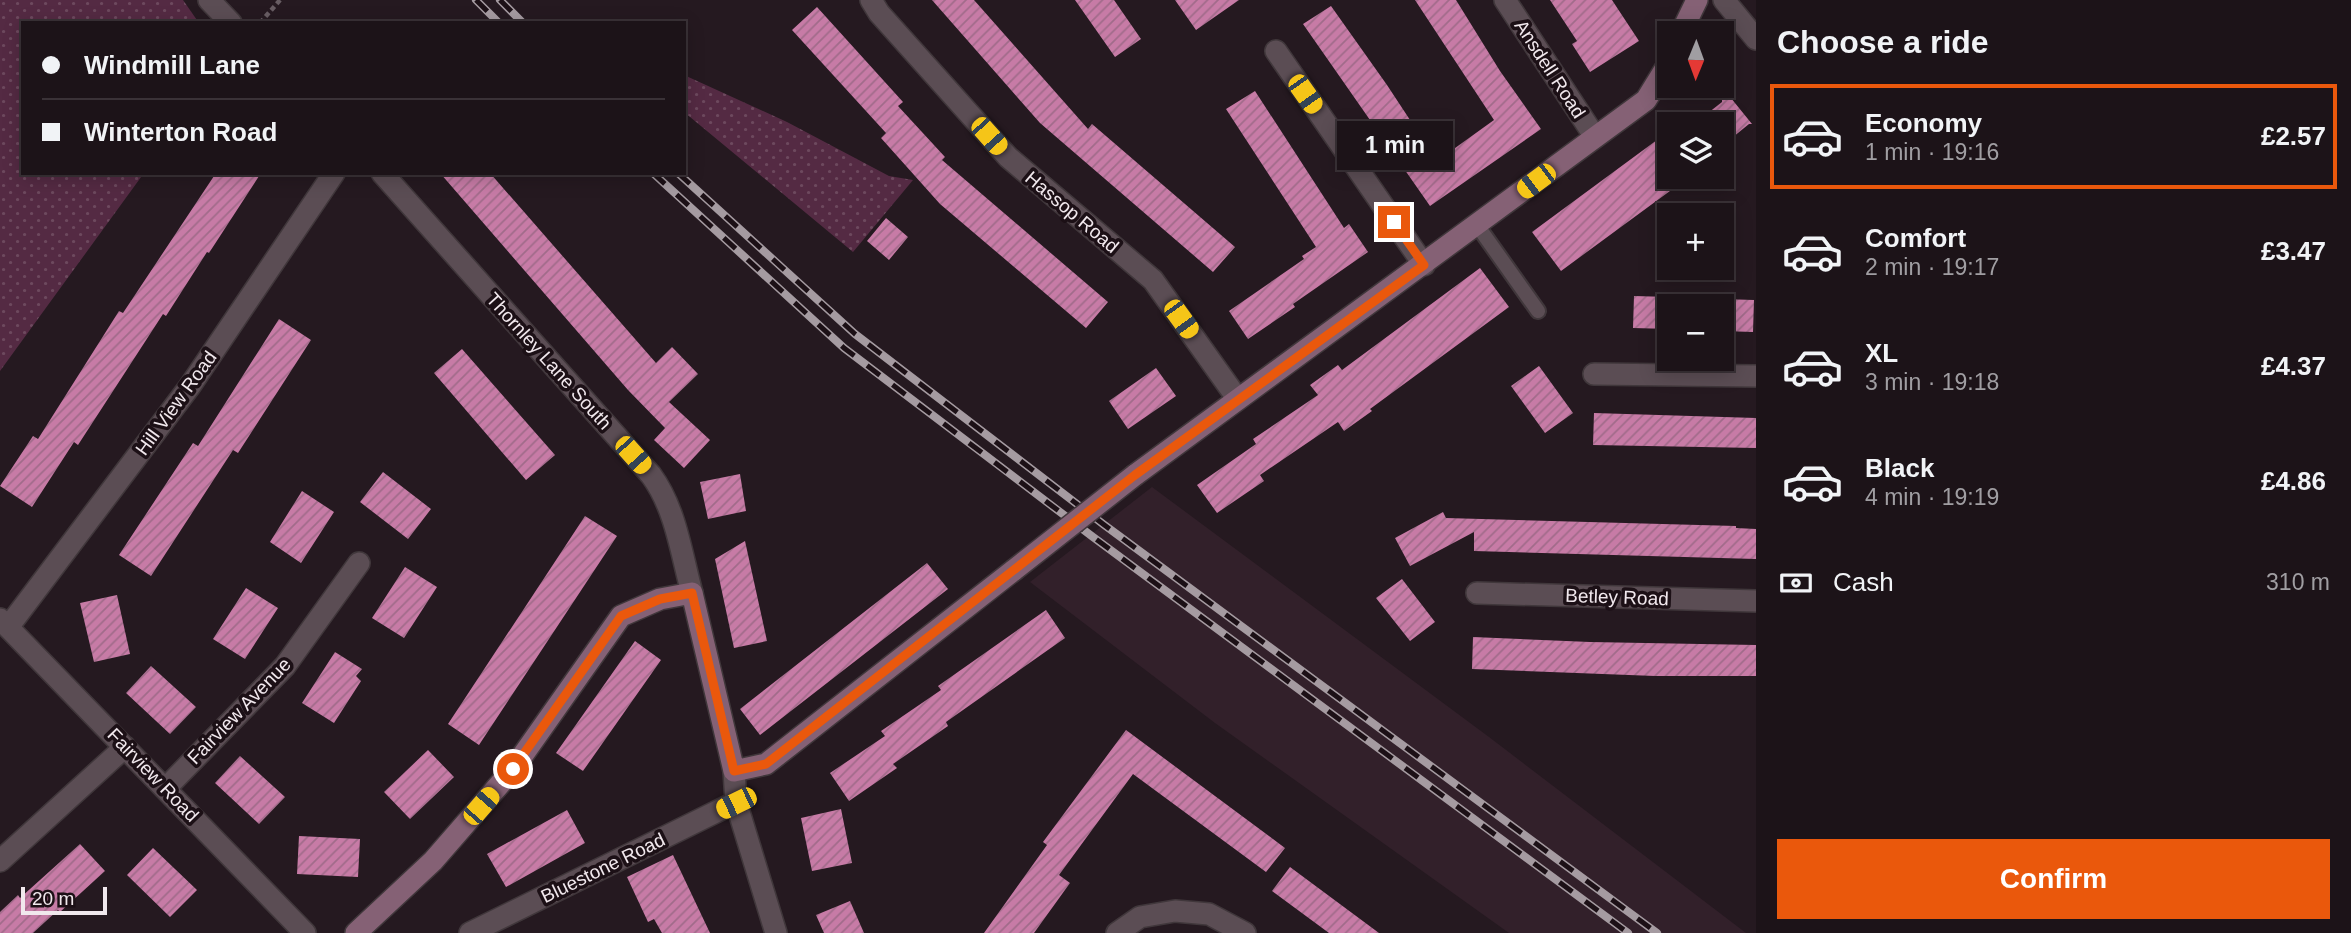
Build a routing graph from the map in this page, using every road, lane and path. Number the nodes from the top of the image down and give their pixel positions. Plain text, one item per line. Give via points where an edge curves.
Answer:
1 (209, 0) edge
2 (280, 0) edge
3 (871, 0) edge
4 (1505, 0) edge
5 (1697, 0) edge
6 (1724, 0) edge
7 (229, 21) edge
8 (262, 21) edge
9 (1687, 21) edge
10 (1756, 39) edge
11 (1276, 51) dead end
12 (1657, 82) edge
13 (1595, 137) junction
14 (333, 175) edge
15 (384, 175) edge
16 (1477, 225) junction
17 (1424, 265) junction
18 (1538, 311) dead end
19 (1594, 374) dead end
20 (1756, 376) edge
21 (1237, 398) junction
22 (359, 563) dead end
23 (692, 593) junction
24 (1477, 593) dead end
25 (1756, 601) edge
26 (4, 622) edge
27 (125, 747) junction
28 (734, 771) junction
29 (166, 788) junction
30 (736, 803) junction
31 (0, 861) edge
32 (304, 933) edge
33 (356, 933) edge
34 (470, 933) edge
35 (776, 933) edge
36 (1117, 933) edge
37 (1245, 933) edge

1 - 7 street
2 - 8 path
3 - 21 street, Hassop Road via 1008,157 1153,280
4 - 13 street, Ansdell Road
5 - 9 street
6 - 10 street
11 - 17 street
12 - 13 street via 1646,100
13 - 16 street
14 - 26 street, Hill View Road via 190,386
15 - 23 street, Thornley Lane South via 663,491
16 - 17 street
16 - 18 lane
17 - 21 street
19 - 20 street
21 - 28 street, bridge via 766,764
22 - 29 street, Fairview Avenue via 285,666
23 - 28 street, Thornley Lane South
23 - 33 street via 660,599 621,616 513,769 433,861
24 - 25 street, Betley Road
26 - 27 street, Fairview Road
27 - 29 street, Fairview Road
27 - 31 street
28 - 30 street, Thornley Lane South
29 - 32 street, Fairview Road
30 - 34 street, Bluestone Road
30 - 35 street, Thornley Lane South
36 - 37 street via 1140,917 1175,911 1209,914

